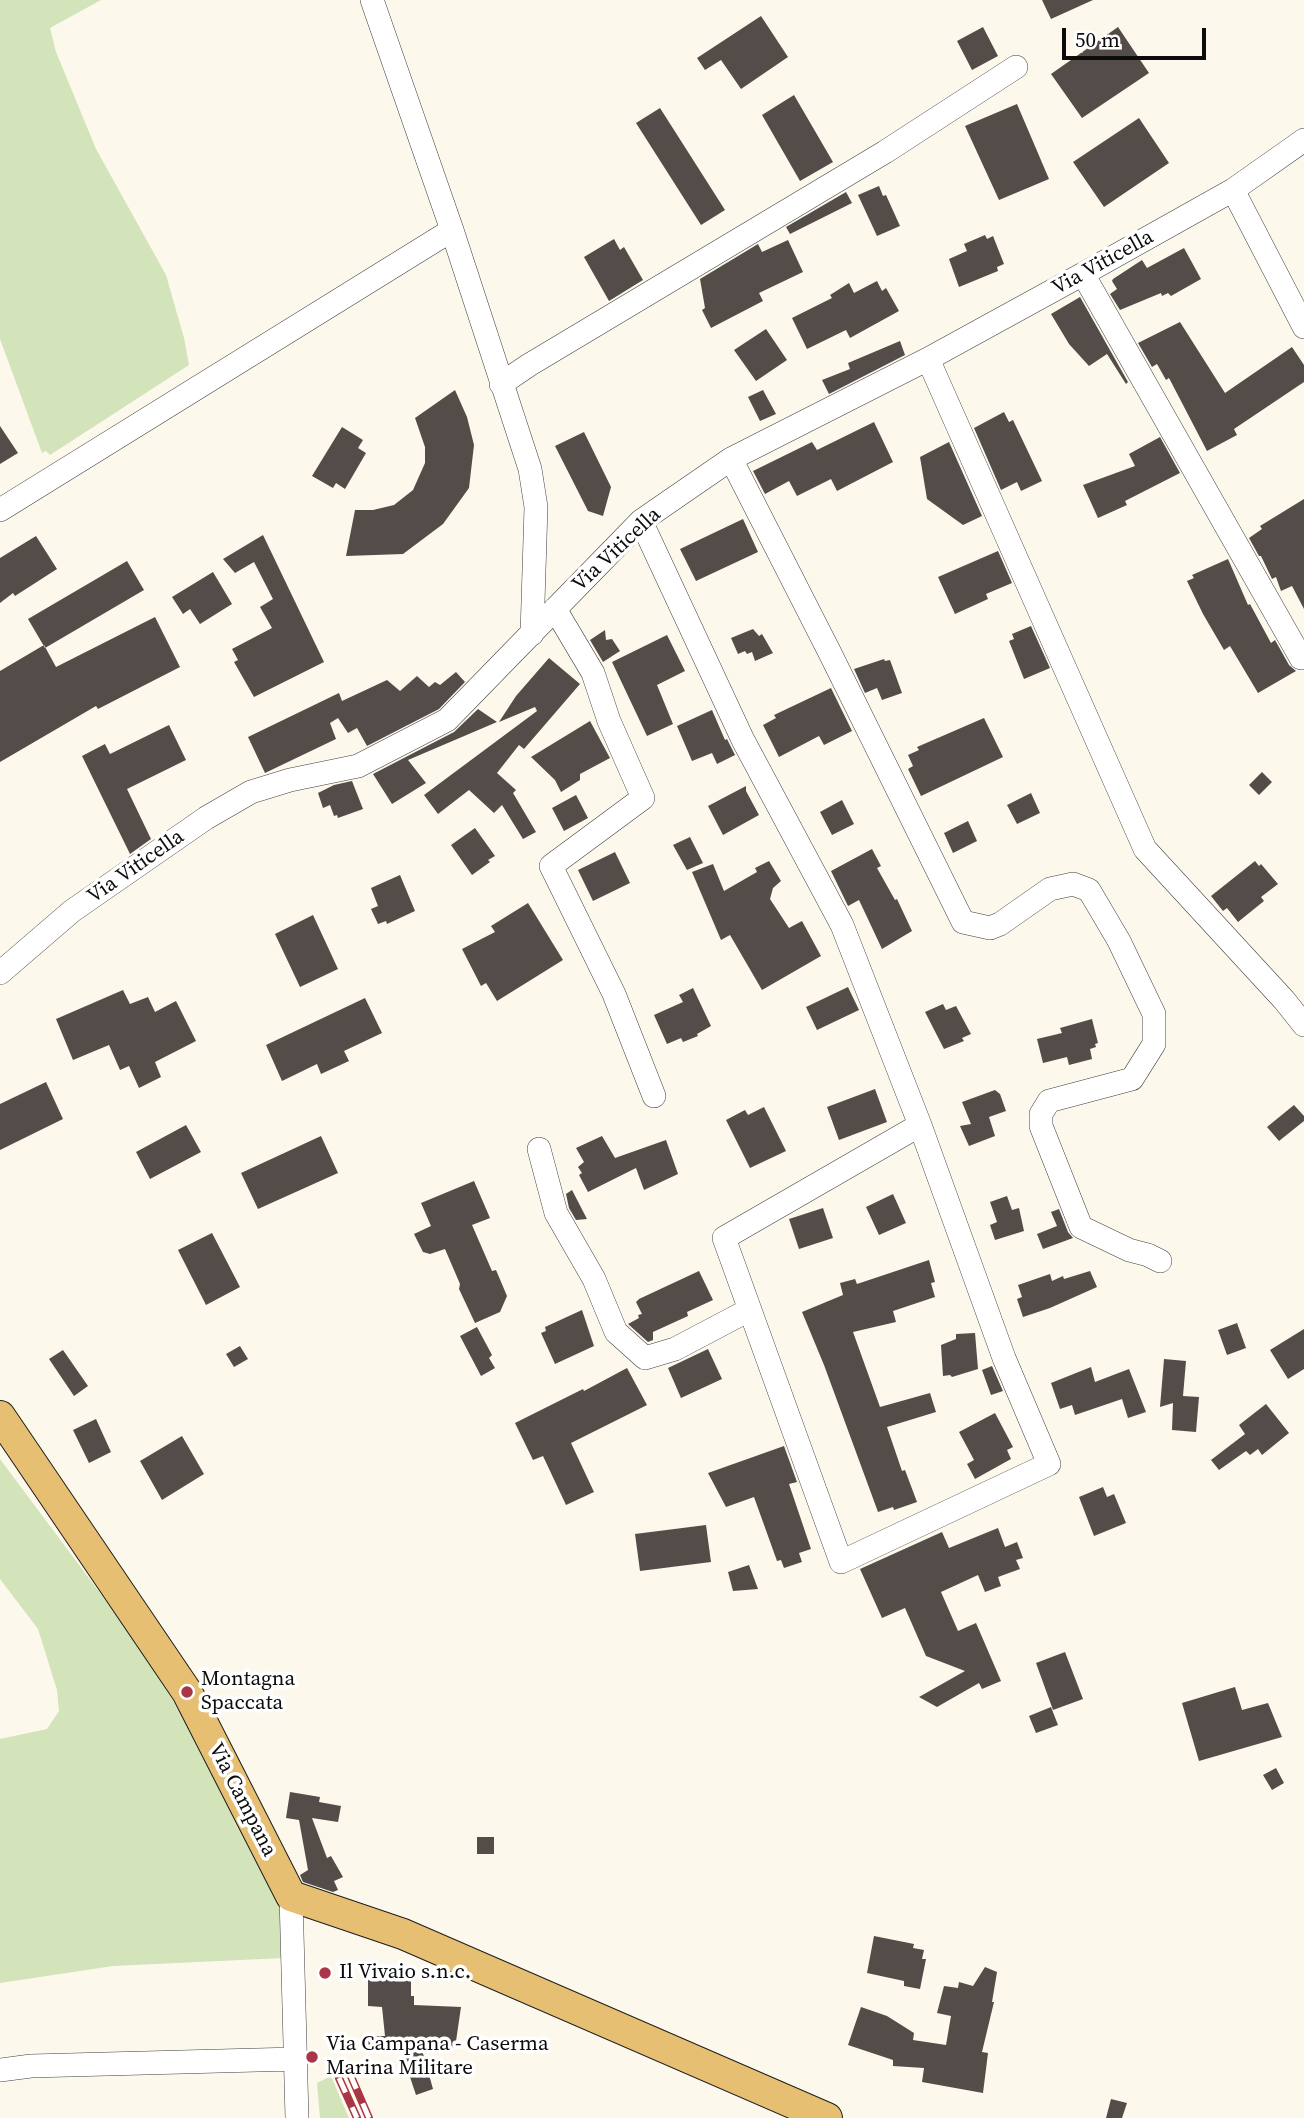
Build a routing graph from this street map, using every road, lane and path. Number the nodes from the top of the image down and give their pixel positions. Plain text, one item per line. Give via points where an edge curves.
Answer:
1 (372, 0) edge
2 (1016, 67) dead end
3 (1304, 140) edge
4 (1233, 190) junction
5 (452, 230) junction
6 (1083, 274) junction
7 (1304, 327) edge
8 (928, 359) junction
9 (501, 384) junction
10 (731, 459) junction
11 (0, 510) edge
12 (641, 521) junction
13 (555, 610) junction
14 (532, 634) junction
15 (1301, 658) dead end
16 (0, 973) edge
17 (1304, 1026) edge
18 (654, 1096) dead end
19 (920, 1125) junction
20 (539, 1149) dead end
21 (1160, 1261) dead end
22 (748, 1310) junction
23 (0, 1416) edge
24 (291, 1896) junction
25 (295, 2059) junction
26 (0, 2070) edge
27 (297, 2118) edge
28 (827, 2118) edge

1 - 5 street
2 - 9 street via 885,152
3 - 4 street, Via Viticella
4 - 6 street, Via Viticella
4 - 7 street
5 - 9 street
5 - 11 street
6 - 8 street, Via Viticella
6 - 15 street
8 - 10 street, Via Viticella
8 - 17 street via 1145,849
9 - 14 street via 530,469 536,507
10 - 12 street, Via Viticella
10 - 21 street via 963,922 990,929 1050,889 1073,884 1089,890 1119,941 1154,1014 1154,1044 1132,1079 1049,1101 1041,1114 1041,1126 1082,1227
12 - 13 street, Via Viticella
12 - 19 street via 743,740 842,925
13 - 14 street, Via Viticella
13 - 18 street via 593,673 643,798 551,866 614,994
14 - 16 street, Via Viticella via 447,720 358,766 251,792 205,818 72,911
19 - 22 street via 724,1238
19 - 22 street via 1004,1358 1049,1464 841,1562
20 - 22 street via 556,1213 594,1279 616,1332 645,1358 675,1349
23 - 24 main road, Via Campana via 187,1692
24 - 25 street, Via Campana
24 - 28 main road via 403,1934
25 - 26 street
25 - 27 street, Via Campana

